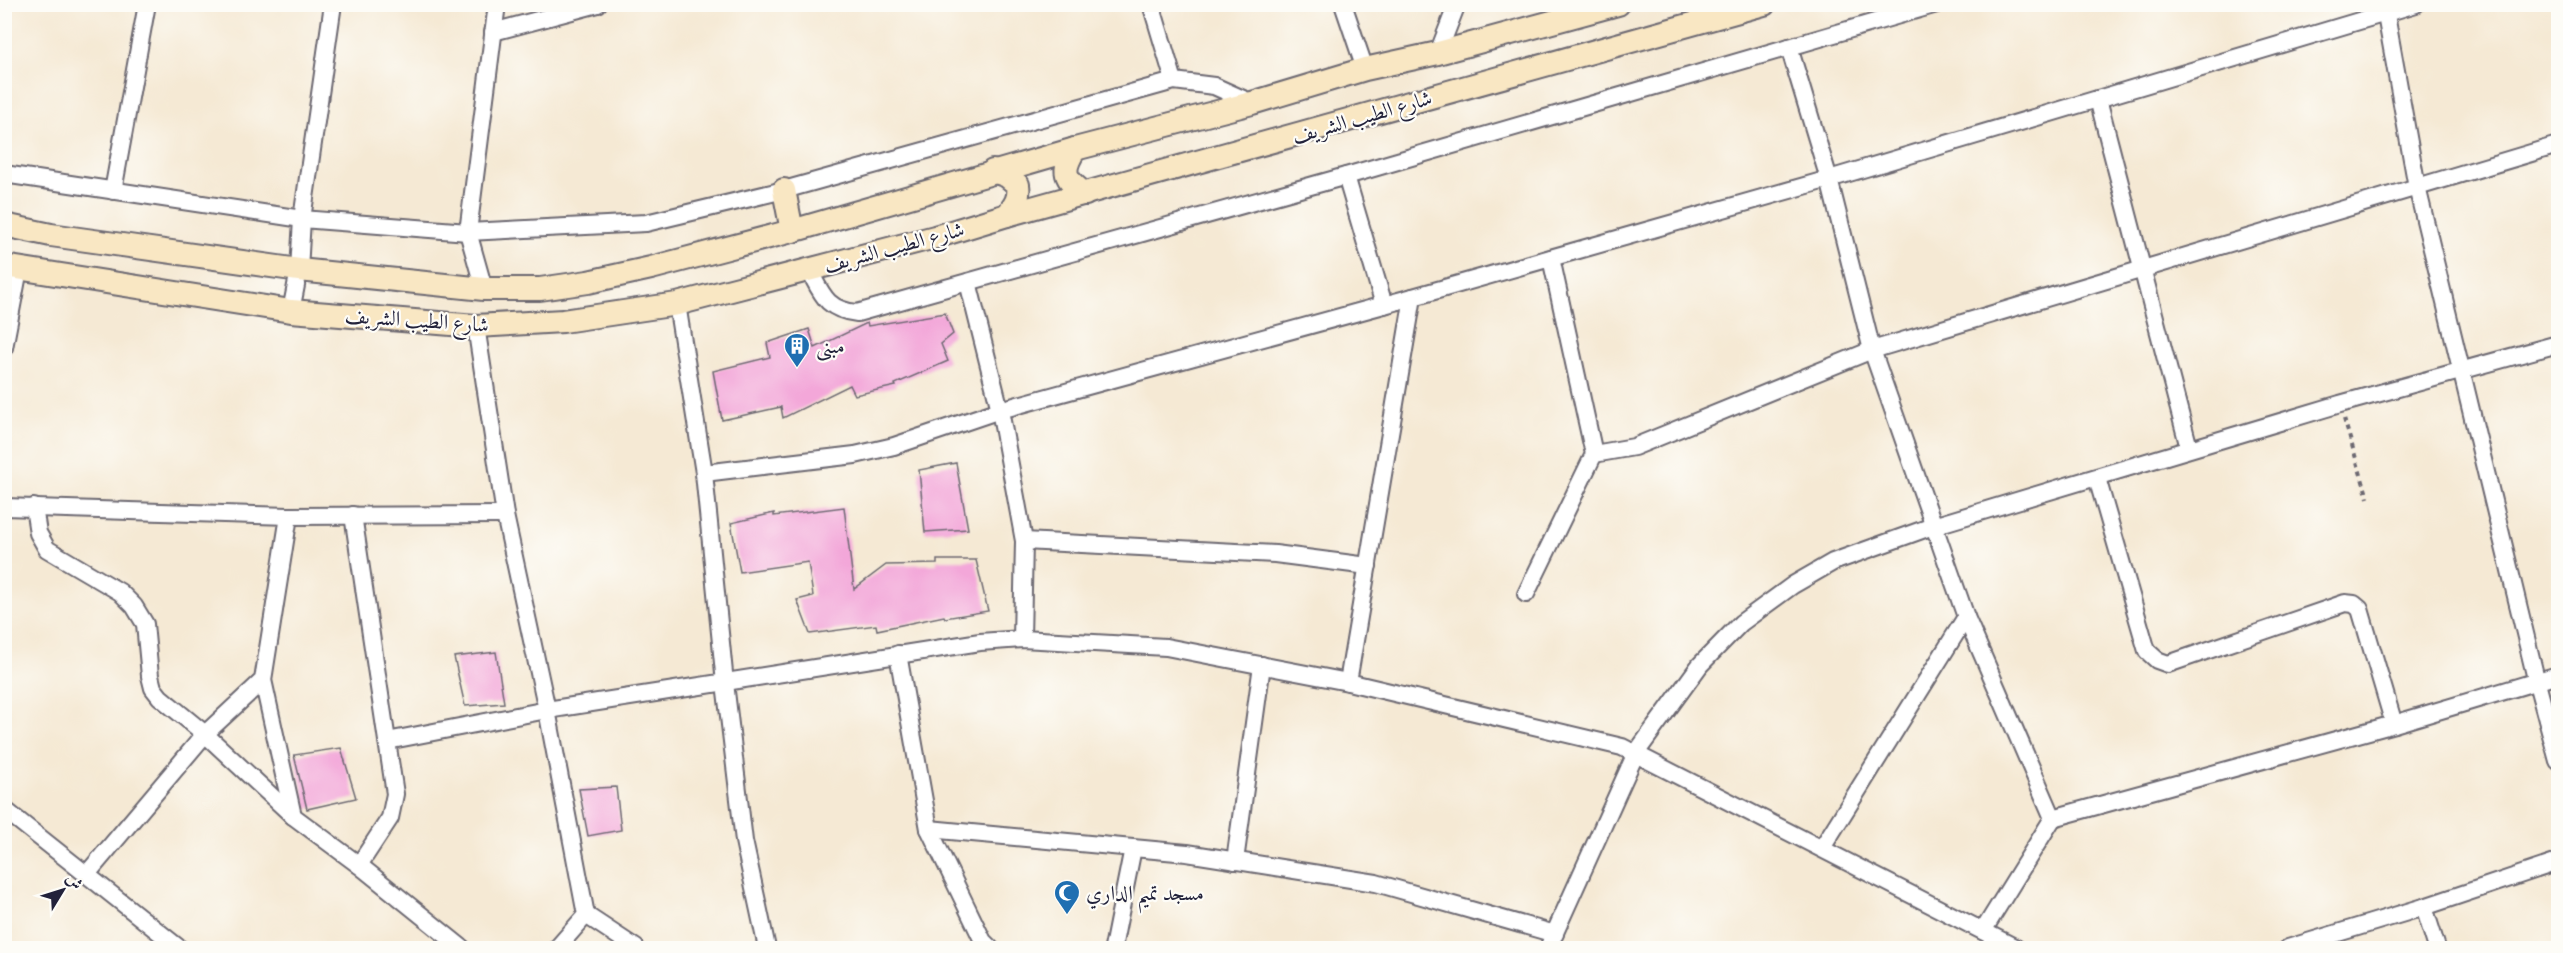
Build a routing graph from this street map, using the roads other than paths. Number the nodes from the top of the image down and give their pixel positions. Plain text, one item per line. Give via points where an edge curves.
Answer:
1 (147, 4) edge
2 (333, 4) edge
3 (497, 4) edge
4 (598, 4) edge
5 (1152, 4) edge
6 (1343, 4) edge
7 (1457, 4) edge
8 (1618, 4) edge
9 (1764, 4) edge
10 (1937, 4) edge
11 (2416, 4) edge
12 (2385, 9) edge
13 (493, 32) junction
14 (1789, 47) junction
15 (1438, 53) junction
16 (1365, 69) junction
17 (1174, 81) junction
18 (2098, 99) junction
19 (1252, 103) junction
20 (2559, 145) edge
21 (1075, 149) junction
22 (993, 171) junction
23 (4, 174) edge
24 (1346, 176) junction
25 (1829, 178) junction
26 (2417, 187) junction
27 (784, 190) junction
28 (113, 191) junction
29 (1085, 194) junction
30 (1007, 215) junction
31 (302, 219) junction
32 (4, 225) edge
33 (792, 231) junction
34 (468, 232) junction
35 (1551, 258) junction
36 (12, 267) edge
37 (2143, 269) junction
38 (299, 270) junction
39 (809, 270) junction
40 (968, 282) junction
41 (484, 289) junction
42 (1413, 297) junction
43 (677, 304) junction
44 (1384, 305) junction
45 (291, 311) junction
46 (476, 326) junction
47 (2559, 344) edge
48 (4, 348) edge
49 (1872, 350) junction
50 (2461, 369) junction
51 (1000, 410) junction
52 (2189, 448) junction
53 (1594, 454) junction
54 (704, 473) junction
55 (2097, 478) junction
56 (4, 507) edge
57 (34, 507) junction
58 (353, 514) junction
59 (505, 515) junction
60 (289, 516) junction
61 (1933, 526) junction
62 (1024, 541) junction
63 (1368, 566) junction
64 (1526, 594) dead end
65 (1966, 617) junction
66 (1022, 639) junction
67 (898, 654) junction
68 (1262, 665) junction
69 (2559, 675) edge
70 (263, 680) junction
71 (1348, 682) junction
72 (725, 683) junction
73 (2537, 683) junction
74 (547, 710) junction
75 (2394, 724) junction
76 (205, 734) junction
77 (387, 741) junction
78 (1636, 753) junction
79 (2559, 761) edge
80 (4, 809) edge
81 (293, 816) junction
82 (2053, 818) junction
83 (929, 829) junction
84 (1133, 848) junction
85 (1822, 848) junction
86 (1235, 861) junction
87 (2559, 862) edge
88 (359, 865) junction
89 (87, 874) junction
90 (2424, 907) junction
91 (586, 915) junction
92 (1983, 931) junction
93 (1551, 941) edge
94 (179, 948) edge
95 (462, 948) edge
96 (557, 948) edge
97 (636, 948) edge
98 (767, 948) edge
99 (990, 948) edge
100 (1113, 948) edge
101 (2016, 948) edge
102 (2288, 948) edge
103 (2437, 948) edge

1 - 28 street
2 - 31 street
3 - 13 street
4 - 13 street
5 - 17 street
6 - 16 street
7 - 15 street
8 - 15 main road, شارع الطيب الشريف
9 - 29 main road, شارع الطيب الشريف
10 - 14 street
11 - 12 street
12 - 18 street
12 - 26 street
13 - 34 street
14 - 24 street
14 - 25 street
15 - 16 main road, شارع الطيب الشريف
16 - 19 main road, شارع الطيب الشريف
17 - 19 street via 1214,86
17 - 27 street
18 - 25 street
18 - 37 street
19 - 21 main road, شارع الطيب الشريف
20 - 26 street
21 - 22 main road, شارع الطيب الشريف
21 - 29 main road via 1066,163 1066,176
22 - 30 main road via 1018,185 1020,194
22 - 33 main road, شارع الطيب الشريف
23 - 28 street
24 - 40 street
24 - 44 street
25 - 35 street
25 - 49 street
26 - 37 street
26 - 50 street
27 - 33 main road
27 - 34 street via 646,224
28 - 31 street
29 - 30 main road, شارع الطيب الشريف
30 - 39 main road, شارع الطيب الشريف
31 - 34 street
31 - 38 street
32 - 38 main road, شارع الطيب الشريف
33 - 41 main road, شارع الطيب الشريف via 588,282 540,290
34 - 41 street
35 - 42 street
35 - 53 street
36 - 45 main road, شارع الطيب الشريف
36 - 48 street
37 - 49 street
37 - 52 street
38 - 41 main road, شارع الطيب الشريف
38 - 45 street
39 - 40 street via 824,298 843,312 857,313
39 - 43 main road, شارع الطيب الشريف
40 - 51 street
42 - 44 street
42 - 63 street
43 - 46 main road, شارع الطيب الشريف via 563,321
43 - 54 street
44 - 51 street
45 - 46 main road, شارع الطيب الشريف
46 - 59 street
47 - 50 street
49 - 53 street via 1634,447
49 - 61 street
50 - 52 street
50 - 73 street
51 - 54 street via 855,455
51 - 62 street
52 - 55 street
53 - 64 street
54 - 72 street
55 - 61 street
55 - 75 street via 2147,651 2157,660 2168,664 2345,603 2354,604 2360,609
56 - 57 street
57 - 60 street
57 - 76 street via 38,533 47,549 120,592 134,606 145,624 153,688
58 - 59 street
58 - 60 street
58 - 77 street
59 - 74 street
60 - 70 street
61 - 65 street
61 - 78 street via 1833,562 1741,623 1700,665
62 - 63 street via 1275,554
62 - 66 street
63 - 71 street
65 - 82 street
65 - 85 street
66 - 67 street
66 - 68 street via 1166,646
67 - 72 street
67 - 83 street
68 - 71 street
68 - 86 street
69 - 73 street
70 - 76 street
70 - 81 street
71 - 78 street
72 - 74 street
72 - 98 street via 744,841
73 - 75 street
73 - 79 street
74 - 77 street
74 - 91 street
75 - 82 street
76 - 81 street
76 - 89 street
77 - 88 street via 394,807
78 - 85 street
78 - 93 street
80 - 89 street
81 - 88 street
82 - 92 street
83 - 84 street
83 - 99 street via 983,941
84 - 86 street
84 - 100 street
85 - 92 street
86 - 93 street via 1376,883
87 - 90 street
88 - 95 street
89 - 94 street
90 - 102 street
90 - 103 street
91 - 96 street
91 - 97 street
92 - 101 street

